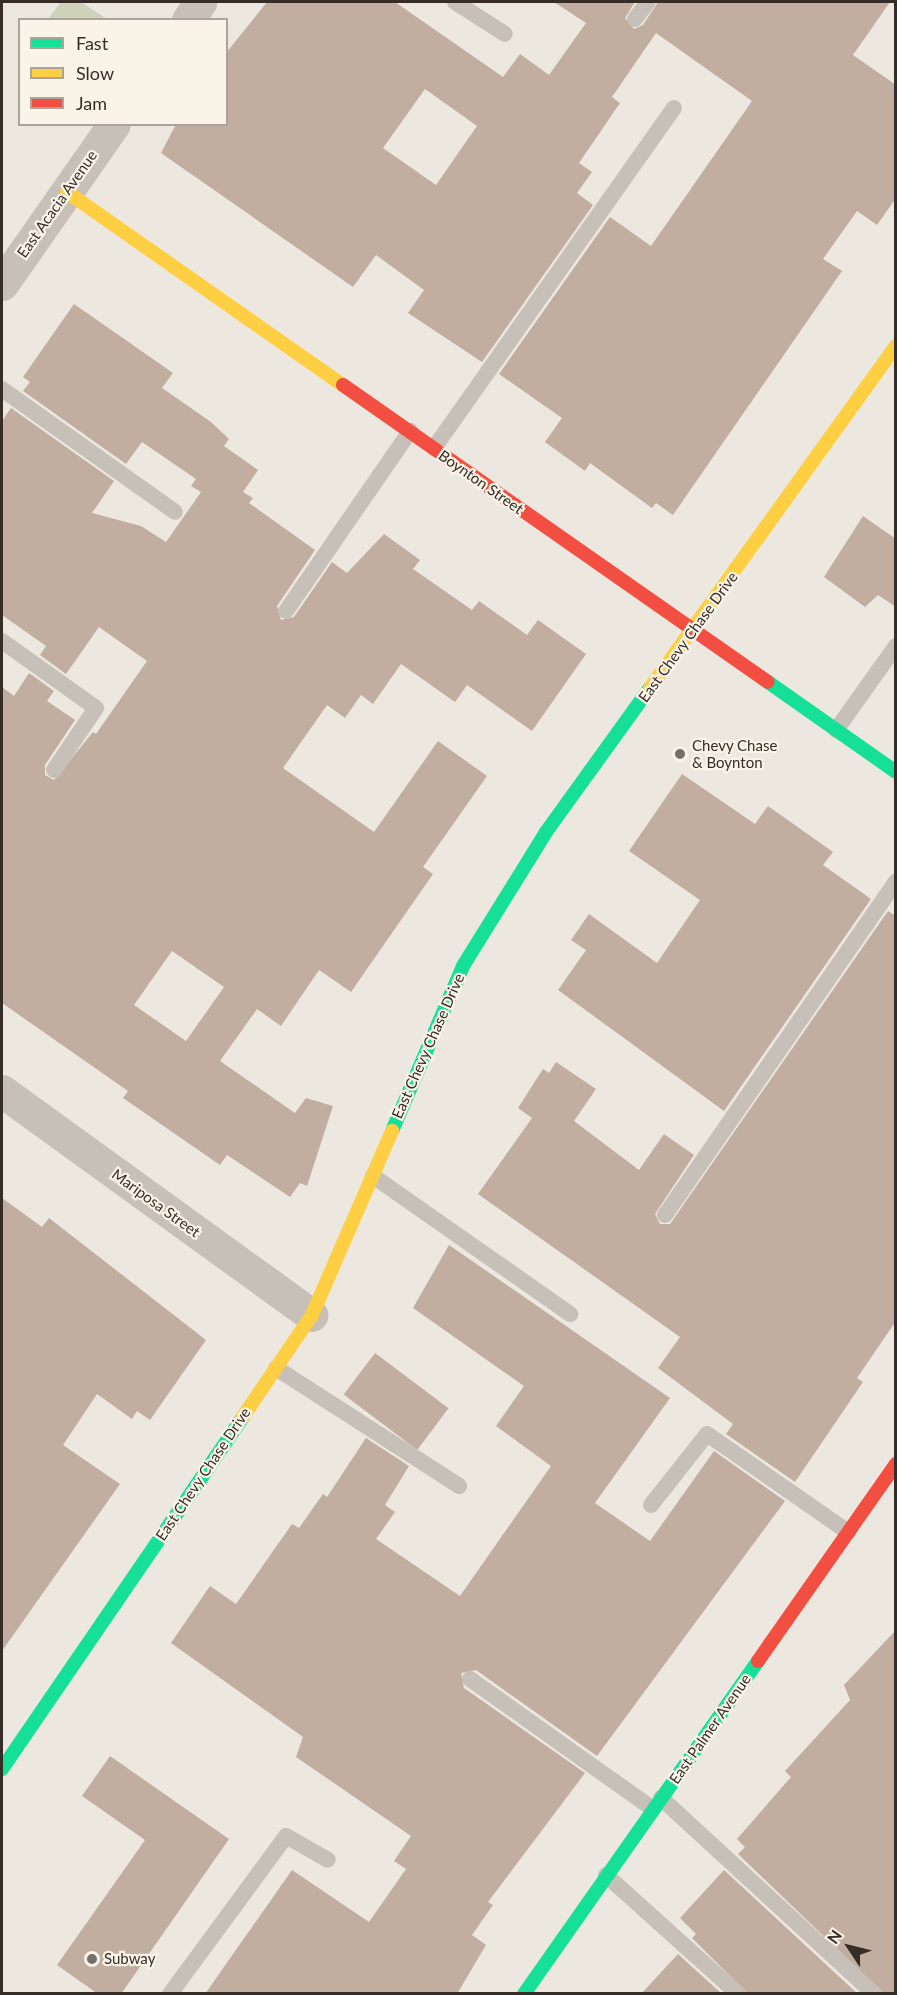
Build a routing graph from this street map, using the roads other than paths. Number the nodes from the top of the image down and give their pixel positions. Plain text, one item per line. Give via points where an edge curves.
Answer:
1 (200, 2) edge
2 (455, 2) edge
3 (648, 2) edge
4 (189, 18) edge
5 (635, 19) dead end
6 (505, 34) dead end
7 (674, 108) dead end
8 (113, 126) edge
9 (67, 192) junction
10 (2, 284) edge
11 (896, 346) edge
12 (2, 389) edge
13 (410, 431) junction
14 (434, 448) junction
15 (175, 512) dead end
16 (286, 611) dead end
17 (693, 629) junction
18 (2, 641) edge
19 (896, 646) edge
20 (836, 730) junction
21 (54, 770) dead end
22 (896, 772) edge
23 (896, 881) edge
24 (2, 1091) edge
25 (373, 1176) junction
26 (665, 1215) dead end
27 (570, 1314) dead end
28 (312, 1315) junction
29 (276, 1368) junction
30 (894, 1469) edge
31 (459, 1486) dead end
32 (651, 1505) dead end
33 (848, 1532) junction
34 (470, 1679) dead end
35 (2, 1769) edge
36 (657, 1804) junction
37 (328, 1860) dead end
38 (606, 1875) junction
39 (170, 1994) edge
40 (524, 1994) edge
41 (738, 1994) edge
42 (874, 1994) edge

1 - 4 street
2 - 6 lane
3 - 5 lane
7 - 14 lane
8 - 9 street, East Acacia Avenue
9 - 10 street, East Acacia Avenue
9 - 13 main road, Boynton Street
11 - 17 main road, East Chevy Chase Drive
12 - 15 lane
13 - 14 main road, Boynton Street
13 - 16 lane
14 - 17 main road, Boynton Street
17 - 20 main road, Boynton Street
17 - 25 main road, East Chevy Chase Drive via 546,832 463,966 409,1082
18 - 21 lane via 96,708
19 - 20 lane
20 - 22 main road, Boynton Street
23 - 26 lane
24 - 28 street, Mariposa Street
25 - 27 lane
25 - 28 main road, East Chevy Chase Drive
28 - 29 main road, East Chevy Chase Drive
29 - 31 lane
29 - 35 main road, East Chevy Chase Drive
30 - 33 main road, East Palmer Avenue
32 - 33 lane via 707,1434
33 - 36 main road, East Palmer Avenue
34 - 36 lane
36 - 38 main road, East Palmer Avenue
36 - 42 lane
37 - 39 lane via 286,1836
38 - 40 main road, East Palmer Avenue
38 - 41 lane

